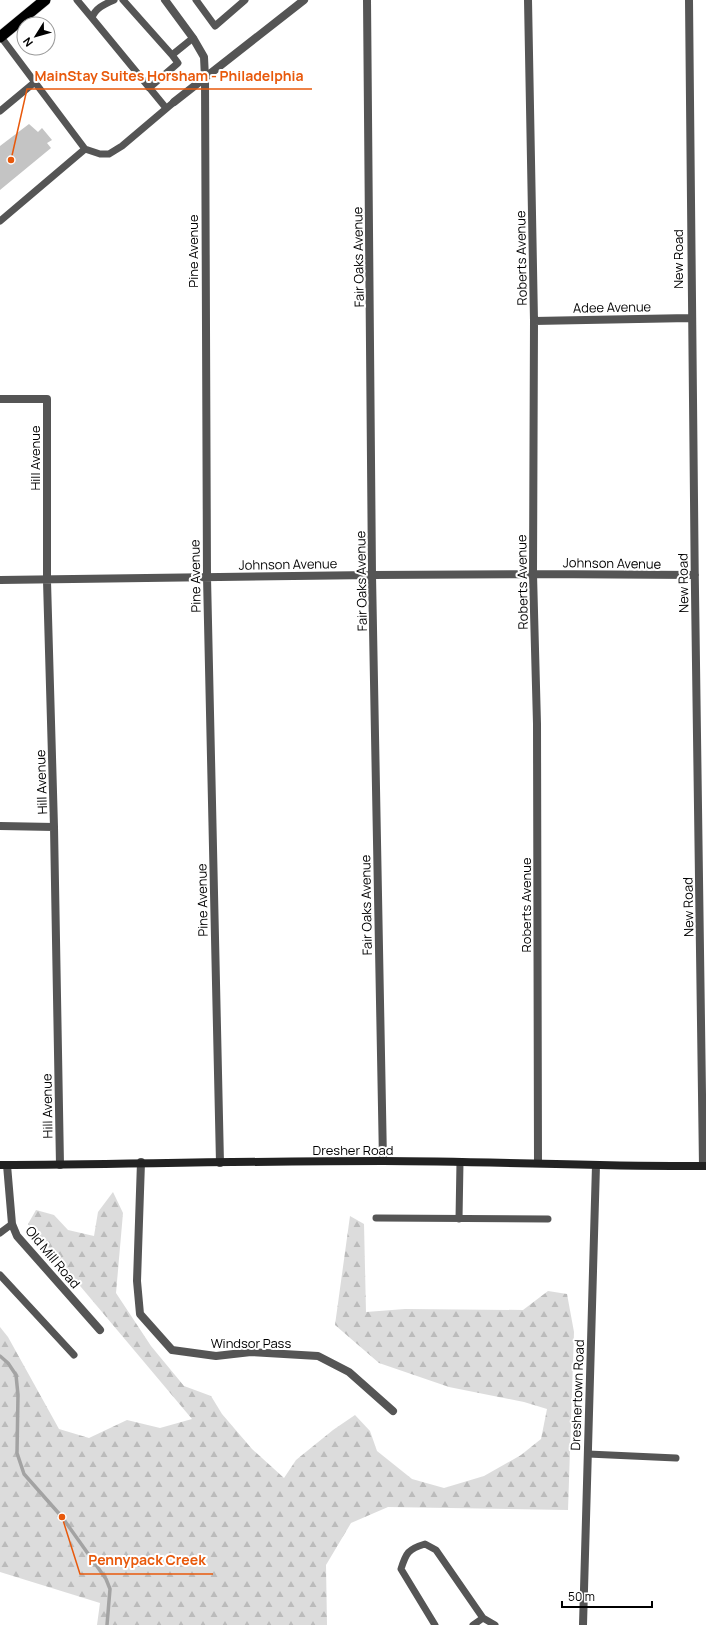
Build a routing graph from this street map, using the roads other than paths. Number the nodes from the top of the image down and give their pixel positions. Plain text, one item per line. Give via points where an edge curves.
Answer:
1 (45, 0) edge
2 (77, 0) edge
3 (114, 0) edge
4 (123, 0) edge
5 (165, 0) edge
6 (196, 0) edge
7 (245, 0) edge
8 (304, 0) edge
9 (367, 0) edge
10 (528, 0) edge
11 (689, 0) edge
12 (92, 18) junction
13 (0, 37) edge
14 (193, 38) junction
15 (172, 55) junction
16 (205, 78) junction
17 (35, 82) junction
18 (149, 88) junction
19 (174, 102) joint
20 (166, 108) junction
21 (0, 110) edge
22 (85, 149) junction
23 (0, 221) edge
24 (690, 318) junction
25 (534, 321) junction
26 (0, 399) edge
27 (533, 574) junction
28 (372, 575) junction
29 (695, 575) junction
30 (207, 577) junction
31 (0, 580) edge
32 (47, 581) junction
33 (0, 826) edge
34 (54, 826) junction
35 (383, 1161) junction
36 (140, 1162) junction
37 (460, 1162) junction
38 (220, 1163) junction
39 (538, 1163) junction
40 (60, 1164) junction
41 (3, 1165) edge
42 (596, 1166) junction
43 (705, 1166) edge
44 (376, 1218) dead end
45 (459, 1219) junction
46 (548, 1219) dead end
47 (12, 1224) junction
48 (0, 1233) edge
49 (0, 1275) edge
50 (100, 1330) dead end
51 (74, 1355) dead end
52 (393, 1411) dead end
53 (588, 1454) junction
54 (676, 1458) dead end
55 (482, 1618) junction
56 (435, 1625) edge
57 (473, 1625) edge
58 (495, 1625) edge
59 (583, 1625) edge

1 - 13 highway
2 - 12 lane
3 - 12 lane via 93,13
4 - 15 lane
5 - 14 street, Pine Avenue
6 - 7 lane via 215,26
8 - 16 street
9 - 28 street, Fair Oaks Avenue
10 - 25 street, Roberts Avenue
11 - 24 street, New Road
12 - 18 lane
13 - 17 lane
14 - 15 lane
14 - 16 street, Pine Avenue via 204,57
15 - 18 lane via 178,63
16 - 19 street
16 - 30 street, Pine Avenue
17 - 21 lane
17 - 22 lane
18 - 20 lane
19 - 20 lane
20 - 22 lane via 109,154
22 - 23 lane
24 - 25 street, Adee Avenue
24 - 29 street, New Road
25 - 27 street, Roberts Avenue
26 - 32 street, Hill Avenue via 47,399
27 - 28 street, Johnson Avenue
27 - 29 street, Johnson Avenue
27 - 39 street, Roberts Avenue via 537,724
28 - 30 street, Johnson Avenue
28 - 35 street, Fair Oaks Avenue
29 - 43 street, New Road
30 - 32 street, Johnson Avenue
30 - 38 street, Pine Avenue
31 - 32 street, Johnson Avenue
32 - 34 street, Hill Avenue
33 - 34 street
34 - 40 street, Hill Avenue
35 - 37 main road, Dresher Road
35 - 38 main road, Dresher Road
36 - 38 main road, Dresher Road
36 - 40 main road, Dresher Road
36 - 52 street, Windsor Pass via 140,1314 172,1350 216,1356 251,1352 318,1356 349,1372
37 - 39 main road, Dresher Road
37 - 45 lane
39 - 42 main road, Dresher Road
40 - 41 main road, Dresher Road
41 - 47 street, Old Mill Road
42 - 43 main road, Dresher Road
42 - 53 street, Dreshertown Road
44 - 45 lane
45 - 46 lane
47 - 48 lane
47 - 50 street, Old Mill Road via 17,1236
49 - 51 lane
53 - 54 lane
53 - 59 street, Dreshertown Road
55 - 56 lane via 436,1550 425,1544 412,1548 405,1556 401,1569
55 - 57 lane
55 - 58 lane

